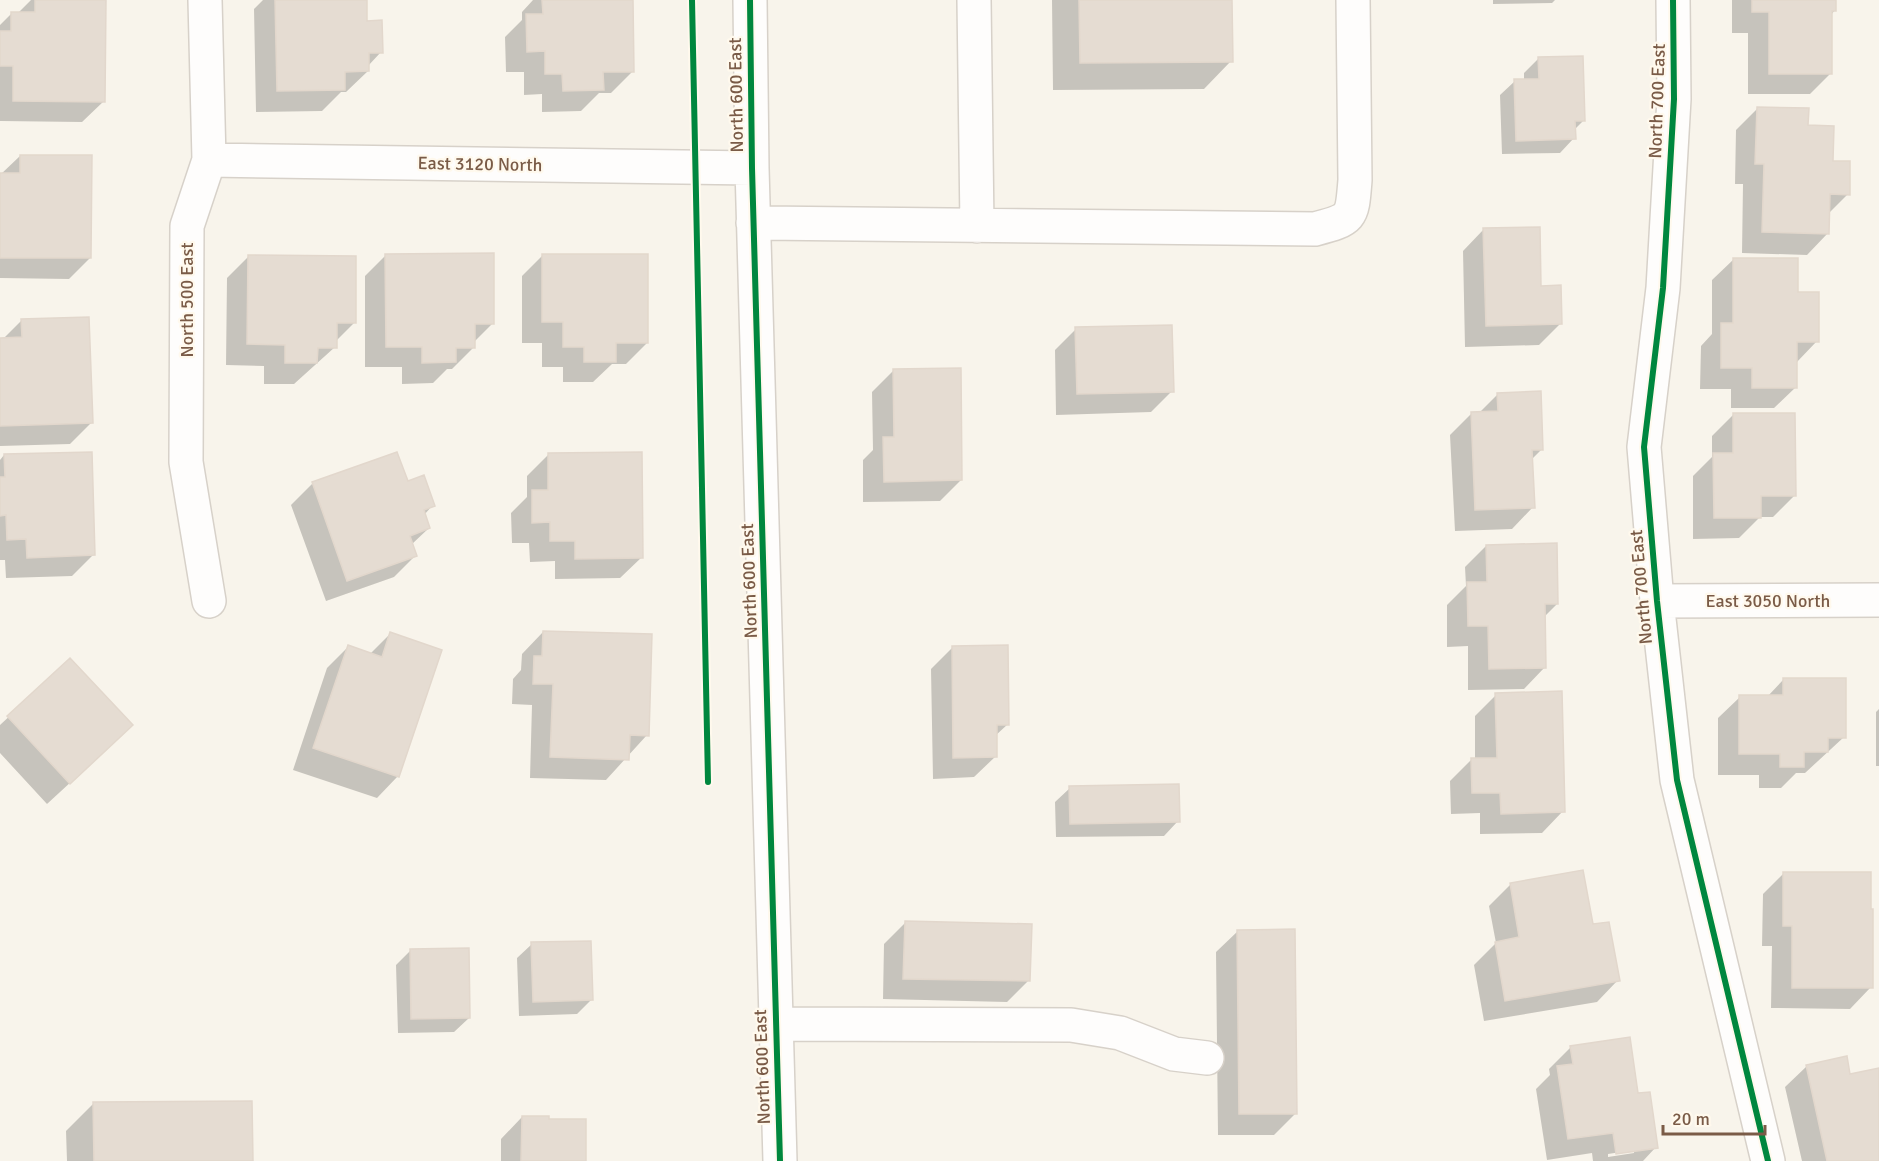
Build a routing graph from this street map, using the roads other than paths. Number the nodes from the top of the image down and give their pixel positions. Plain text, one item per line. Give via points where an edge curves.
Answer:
1 (205, 0) edge
2 (750, 0) edge
3 (974, 0) edge
4 (1353, 0) edge
5 (1673, 0) edge
6 (209, 160) junction
7 (752, 168) junction
8 (753, 223) junction
9 (977, 226) junction
10 (1879, 600) edge
11 (1657, 601) junction
12 (209, 602) dead end
13 (776, 1024) junction
14 (1207, 1058) dead end
15 (780, 1161) edge
16 (1768, 1161) edge

1 - 6 street, North 500 East
2 - 7 street, North 600 East
3 - 9 street
4 - 9 street via 1356,180 1352,209 1340,223 1315,230
5 - 11 street, North 700 East via 1674,99 1663,288 1644,447
6 - 7 street, East 3120 North
6 - 12 street, North 500 East via 187,226 186,451
7 - 8 street, North 600 East
8 - 9 street
8 - 13 street, North 600 East
10 - 11 street, East 3050 North
11 - 16 street, North 700 East via 1677,780
13 - 14 street via 1071,1025 1120,1033 1174,1054
13 - 15 street, North 600 East

